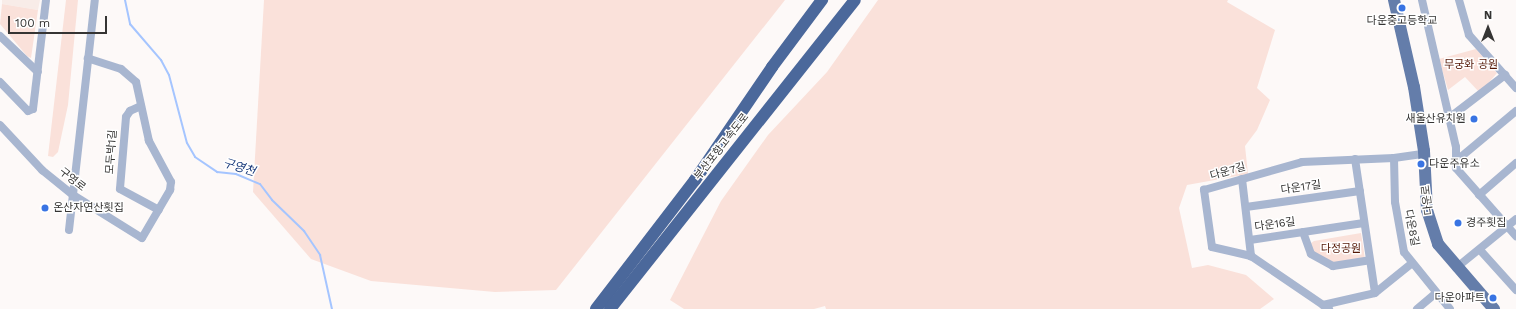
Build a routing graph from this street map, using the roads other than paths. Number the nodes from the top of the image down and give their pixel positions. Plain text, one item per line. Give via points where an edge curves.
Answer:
1 (46, 0) edge
2 (95, 0) edge
3 (822, 0) edge
4 (855, 0) edge
5 (1394, 0) edge
6 (1422, 0) edge
7 (1459, 0) edge
8 (0, 36) edge
9 (88, 58) junction
10 (38, 72) junction
11 (1505, 75) junction
12 (0, 82) edge
13 (1516, 88) edge
14 (141, 106) junction
15 (1516, 111) edge
16 (1449, 118) junction
17 (0, 125) edge
18 (1424, 154) junction
19 (1394, 158) junction
20 (1355, 159) junction
21 (1456, 162) junction
22 (1516, 163) edge
23 (1242, 179) junction
24 (1360, 191) junction
25 (73, 195) junction
26 (1479, 195) junction
27 (1246, 207) junction
28 (159, 210) junction
29 (1516, 219) edge
30 (1364, 223) junction
31 (1507, 227) junction
32 (69, 230) dead end
33 (1303, 232) junction
34 (1516, 236) edge
35 (1250, 240) junction
36 (1480, 250) junction
37 (1251, 256) junction
38 (1370, 260) junction
39 (1411, 264) junction
40 (1456, 268) junction
41 (1516, 290) edge
42 (1376, 293) junction
43 (1436, 293) junction
44 (1326, 307) edge
45 (596, 309) edge
46 (610, 309) edge
47 (1417, 309) edge
48 (1450, 309) edge
49 (1494, 309) edge

1 - 10 street
2 - 9 street
3 - 45 highway, 부산포항고속도로 via 772,67 695,180
4 - 46 highway, 부산포항고속도로
5 - 18 main road, 다운로 via 1414,87
6 - 16 street
7 - 11 street via 1469,35
8 - 10 street
9 - 14 street via 110,63 130,75 136,82
9 - 25 street
10 - 12 street via 33,109 28,111
11 - 13 street
11 - 16 street
14 - 28 street via 149,141 171,182 170,190
14 - 28 street, 모두박1길 via 130,110 126,117 120,189
15 - 21 street
16 - 21 street via 1456,147
17 - 25 street, 구영로 via 42,170
18 - 19 street, 다운7길
18 - 40 main road, 다운로 via 1427,210 1438,244
19 - 20 street, 다운7길
19 - 39 street, 다운8길 via 1399,231 1404,252
20 - 23 street, 다운7길 via 1302,162
20 - 24 street
21 - 26 street via 1456,168
22 - 26 street
23 - 27 street, 다운16길
23 - 37 street, 다운7길 via 1204,190 1212,247
24 - 27 street, 다운17길
24 - 30 street
25 - 28 street, 구영로 via 142,238
25 - 32 street
26 - 31 street
27 - 35 street, 다운16길
29 - 31 street
30 - 33 street, 다운16길
30 - 38 street
31 - 34 street
31 - 36 street
33 - 35 street, 다운16길
33 - 38 street via 1311,254 1333,266
35 - 37 street
36 - 40 street
36 - 41 street
37 - 44 street, 다운7길
38 - 42 street
39 - 42 street
39 - 43 street, 다운8길
40 - 49 main road, 다운로
42 - 44 street
43 - 47 street
43 - 48 street, 다운8길

